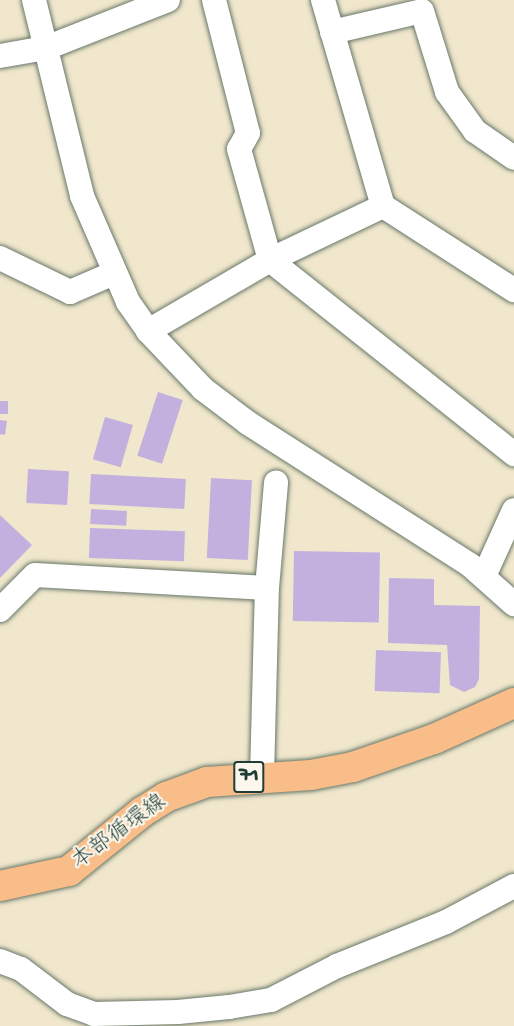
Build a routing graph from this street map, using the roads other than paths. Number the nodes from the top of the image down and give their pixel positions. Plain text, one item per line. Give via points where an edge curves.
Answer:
1 (34, 0) edge
2 (168, 0) edge
3 (214, 0) edge
4 (323, 0) edge
5 (332, 32) junction
6 (46, 48) junction
7 (0, 56) edge
8 (514, 158) edge
9 (383, 206) junction
10 (0, 258) edge
11 (270, 260) junction
12 (114, 273) junction
13 (514, 290) edge
14 (148, 331) junction
15 (514, 454) edge
16 (276, 482) dead end
17 (514, 510) edge
18 (484, 574) junction
19 (267, 588) junction
20 (514, 604) edge
21 (0, 609) edge
22 (512, 701) edge
23 (262, 776) junction
24 (0, 886) edge
25 (514, 886) edge
26 (0, 961) edge
27 (175, 1019) edge

1 - 6 street
2 - 6 street
3 - 11 street via 248,133 239,149
4 - 5 street
5 - 8 street via 422,11 447,92 476,131
5 - 9 street
6 - 7 street
6 - 12 street via 82,196
9 - 11 street
9 - 13 street
10 - 12 street via 70,292
11 - 14 street
11 - 15 street
12 - 14 street
14 - 18 street via 203,389 248,423
16 - 19 street
17 - 18 street
18 - 20 street
19 - 21 street via 34,575
19 - 23 street
22 - 23 main road, 本部循環線 / 71 via 434,739 353,767 311,775
23 - 24 main road, 本部循環線 / 71 via 207,782 166,796 69,871
25 - 27 street via 446,922 337,966 272,1000
26 - 27 street via 21,969 67,1004 94,1014

